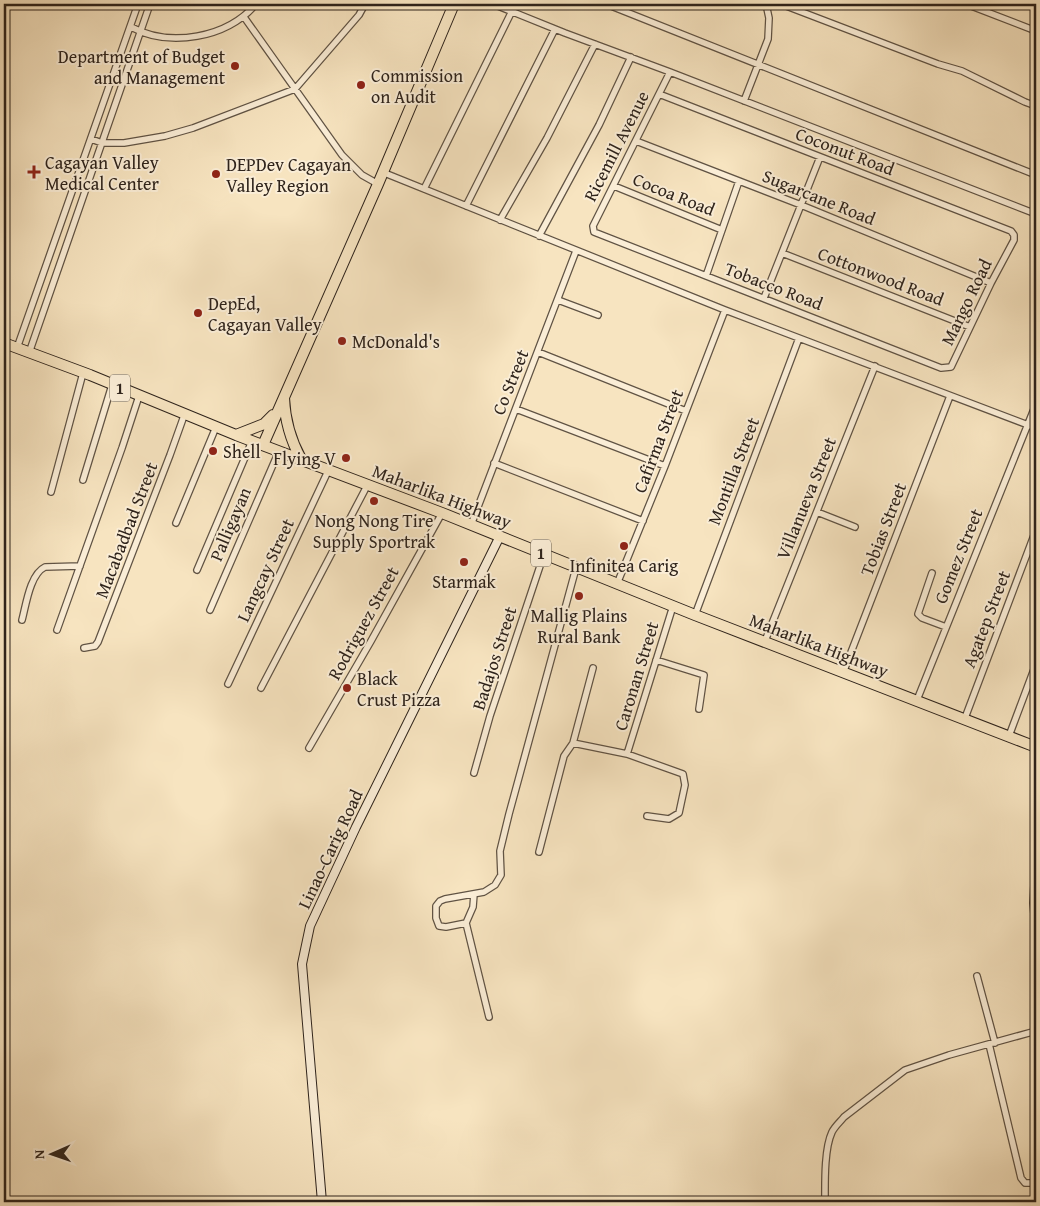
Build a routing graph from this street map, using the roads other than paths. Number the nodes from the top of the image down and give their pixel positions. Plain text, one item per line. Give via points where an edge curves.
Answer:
1 (138, 4) edge
2 (150, 4) edge
3 (256, 4) edge
4 (365, 4) edge
5 (454, 4) edge
6 (493, 4) edge
7 (606, 4) edge
8 (766, 4) edge
9 (781, 4) edge
10 (966, 4) edge
11 (512, 11) junction
12 (244, 17) junction
13 (131, 27) junction
14 (555, 30) junction
15 (1036, 31) edge
16 (140, 32) junction
17 (595, 44) junction
18 (631, 57) junction
19 (759, 64) junction
20 (670, 72) junction
21 (295, 89) junction
22 (659, 94) junction
23 (744, 101) junction
24 (1036, 106) edge
25 (91, 139) junction
26 (636, 141) junction
27 (102, 143) junction
28 (820, 157) junction
29 (382, 172) junction
30 (1036, 175) edge
31 (739, 181) junction
32 (378, 184) junction
33 (614, 186) junction
34 (424, 189) junction
35 (801, 205) junction
36 (466, 206) junction
37 (1036, 214) edge
38 (500, 220) junction
39 (722, 230) junction
40 (596, 234) joint
41 (539, 236) junction
42 (1014, 240) joint
43 (576, 250) junction
44 (782, 253) junction
45 (706, 276) junction
46 (991, 283) junction
47 (764, 298) junction
48 (558, 300) junction
49 (725, 310) junction
50 (598, 315) dead end
51 (970, 327) junction
52 (799, 338) junction
53 (4, 343) edge
54 (17, 348) junction
55 (538, 352) junction
56 (29, 353) junction
57 (875, 366) junction
58 (941, 368) joint
59 (83, 373) junction
60 (112, 385) junction
61 (139, 396) junction
62 (283, 396) junction
63 (950, 396) junction
64 (1036, 404) edge
65 (279, 406) junction
66 (516, 409) junction
67 (686, 411) junction
68 (185, 413) junction
69 (1027, 424) junction
70 (216, 427) junction
71 (1036, 428) edge
72 (236, 435) junction
73 (252, 441) junction
74 (263, 445) junction
75 (279, 451) junction
76 (301, 459) junction
77 (494, 463) junction
78 (665, 466) junction
79 (329, 469) junction
80 (83, 480) dead end
81 (368, 484) junction
82 (51, 492) dead end
83 (442, 512) junction
84 (817, 512) junction
85 (643, 521) junction
86 (176, 523) dead end
87 (471, 525) junction
88 (855, 527) dead end
89 (1036, 530) edge
90 (500, 536) junction
91 (544, 554) junction
92 (80, 566) junction
93 (576, 568) junction
94 (197, 570) dead end
95 (932, 573) dead end
96 (618, 584) junction
97 (673, 606) junction
98 (210, 610) dead end
99 (695, 615) junction
100 (22, 620) dead end
101 (946, 627) junction
102 (58, 630) dead end
103 (765, 641) junction
104 (84, 648) dead end
105 (656, 660) junction
106 (1036, 664) edge
107 (593, 668) dead end
108 (843, 673) junction
109 (228, 684) dead end
110 (261, 688) dead end
111 (917, 700) junction
112 (699, 709) dead end
113 (966, 719) junction
114 (1009, 736) junction
115 (573, 743) junction
116 (1036, 746) edge
117 (309, 748) dead end
118 (628, 754) junction
119 (474, 773) dead end
120 (647, 816) dead end
121 (1036, 851) edge
122 (539, 852) dead end
123 (1035, 882) edge
124 (474, 894) junction
125 (466, 923) junction
126 (1036, 934) edge
127 (977, 976) dead end
128 (489, 1017) dead end
129 (1036, 1031) edge
130 (992, 1043) junction
131 (1036, 1183) edge
132 (322, 1202) edge
133 (825, 1202) edge

1 - 13 street
2 - 16 street
3 - 12 street
4 - 21 street
5 - 29 highway
6 - 11 street
7 - 19 street
8 - 19 street via 768,33
9 - 24 street via 962,71
10 - 15 street
11 - 14 street
11 - 34 street
12 - 16 street via 208,33 185,38
12 - 21 street
13 - 16 street
13 - 25 street
14 - 17 street
14 - 36 street
16 - 27 street
17 - 18 street
17 - 38 street
18 - 20 street
18 - 41 street via 599,125
19 - 23 street
19 - 30 street
20 - 22 street, Ricemill Avenue
20 - 23 street
21 - 27 street via 166,136
21 - 32 street via 342,155 362,175
22 - 26 street, Ricemill Avenue
22 - 28 street, Coconut Road
23 - 37 street
25 - 27 street
25 - 54 street
26 - 31 street, Sugarcane Road
26 - 33 street, Ricemill Avenue
27 - 56 street
28 - 35 street
28 - 42 street, Coconut Road via 1005,228 1012,233
29 - 32 highway
29 - 34 street
31 - 35 street, Sugarcane Road
31 - 39 street
32 - 62 highway
33 - 39 street, Cocoa Road
33 - 40 street, Ricemill Avenue via 593,226
34 - 36 street
35 - 44 street
35 - 46 street, Sugarcane Road
36 - 38 street
38 - 41 street
39 - 45 street
40 - 45 street, Tobacco Road
41 - 43 street
42 - 46 street, Mango Road
43 - 48 street, Co Street
43 - 49 street
44 - 47 street
44 - 51 street, Cottonwood Road
45 - 47 street, Tobacco Road
46 - 51 street, Mango Road
47 - 58 street, Tobacco Road
48 - 50 street
48 - 55 street, Co Street
49 - 52 street
49 - 67 street, Cafirma Street
51 - 58 street, Mango Road via 951,367
52 - 57 street
52 - 99 street, Montilla Street
53 - 54 highway, Maharlika Highway / 1
54 - 56 highway, Maharlika Highway / 1
55 - 66 street, Co Street
55 - 67 street
56 - 59 highway, Maharlika Highway / 1
57 - 63 street
57 - 84 street, Villanueva Street
59 - 60 highway, Maharlika Highway / 1
59 - 82 street
60 - 61 highway, Maharlika Highway / 1
60 - 80 street
61 - 68 highway, Maharlika Highway / 1
61 - 92 street
62 - 65 highway
62 - 76 highway via 289,435
63 - 69 street
63 - 108 street, Tobias Street
64 - 69 street, Gomez Street
65 - 72 highway via 264,424
65 - 74 highway
66 - 77 street, Co Street
66 - 78 street
67 - 78 street, Cafirma Street
68 - 70 highway, Maharlika Highway / 1
68 - 104 street, Macabadbad Street via 98,642
69 - 71 street
69 - 101 street, Gomez Street
70 - 72 highway, Maharlika Highway / 1
70 - 86 street
72 - 73 highway, Maharlika Highway / 1
73 - 74 highway, Maharlika Highway / 1
73 - 94 street
74 - 75 highway, Maharlika Highway / 1
75 - 76 highway, Maharlika Highway / 1
75 - 98 street, Palligayan
76 - 79 highway, Maharlika Highway / 1
77 - 85 street
77 - 87 street, Co Street
78 - 85 street, Cafirma Street
79 - 81 highway, Maharlika Highway / 1
79 - 109 street, Langcay Street
81 - 83 highway, Maharlika Highway / 1
81 - 110 street
83 - 87 highway, Maharlika Highway / 1
83 - 117 street, Rodriguez Street
84 - 88 street
84 - 103 street, Villanueva Street
85 - 96 street, Cafirma Street
87 - 90 highway, Maharlika Highway / 1
89 - 113 street, Agatep Street
90 - 91 highway, Maharlika Highway / 1
90 - 132 main road, Linao-Carig Road via 310,926 302,964
91 - 93 highway, Maharlika Highway / 1
91 - 119 street, Badajos Street
92 - 100 street via 40,569 33,580
92 - 102 street
93 - 96 highway, Maharlika Highway / 1
93 - 124 street via 508,814 500,851 500,878 491,889
95 - 101 street via 918,612 922,618
96 - 97 highway, Maharlika Highway / 1
97 - 99 highway, Maharlika Highway / 1
97 - 105 street, Caronan Street
99 - 103 highway, Maharlika Highway / 1
101 - 111 street, Gomez Street
103 - 108 highway, Maharlika Highway / 1
105 - 112 street via 704,675
105 - 118 street, Caronan Street
106 - 114 street
107 - 115 street
108 - 111 highway, Maharlika Highway / 1
111 - 113 highway, Maharlika Highway / 1
113 - 114 highway, Maharlika Highway / 1
114 - 116 highway, Maharlika Highway / 1
115 - 118 street
115 - 122 street via 564,756
118 - 120 street via 679,772 684,777 679,813 669,819
121 - 123 street
123 - 126 street via 1033,914
124 - 125 street
124 - 125 street via 445,899 436,906 439,926
125 - 128 street
127 - 130 street
129 - 130 street
130 - 131 street via 1021,1178 1025,1183
130 - 133 street via 905,1070 837,1124 831,1133 827,1153

